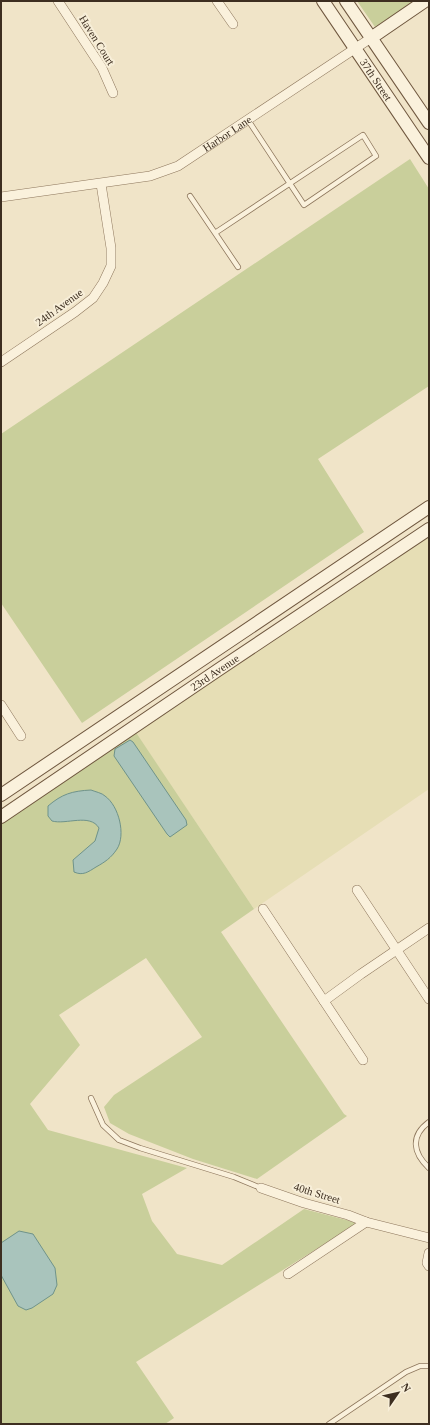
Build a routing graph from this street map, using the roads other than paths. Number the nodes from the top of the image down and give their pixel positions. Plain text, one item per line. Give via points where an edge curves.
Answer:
1 (58, 1) edge
2 (217, 1) edge
3 (323, 1) edge
4 (346, 1) edge
5 (425, 1) edge
6 (232, 24) dead end
7 (371, 38) junction
8 (355, 48) junction
9 (113, 93) dead end
10 (248, 120) junction
11 (429, 123) edge
12 (429, 158) edge
13 (101, 184) junction
14 (290, 184) junction
15 (190, 196) dead end
16 (1, 197) edge
17 (215, 233) junction
18 (238, 267) dead end
19 (1, 362) edge
20 (429, 506) edge
21 (429, 529) edge
22 (1, 705) edge
23 (21, 736) dead end
24 (1, 795) edge
25 (1, 818) edge
26 (357, 890) dead end
27 (263, 909) dead end
28 (429, 928) edge
29 (397, 950) junction
30 (429, 999) edge
31 (324, 1001) junction
32 (363, 1060) dead end
33 (91, 1098) dead end
34 (429, 1122) edge
35 (429, 1168) edge
36 (261, 1188) joint
37 (366, 1222) junction
38 (429, 1238) edge
39 (429, 1253) edge
40 (429, 1266) edge
41 (288, 1274) dead end
42 (429, 1366) edge
43 (329, 1424) edge

1 - 9 street, Haven Court via 102,68
2 - 6 street
3 - 8 main road, 37th Street
4 - 7 main road, 37th Street
5 - 7 main road, Harbor Lane
7 - 8 street, Harbor Lane
7 - 11 main road, 37th Street
8 - 10 street, Harbor Lane
8 - 12 main road, 37th Street
10 - 13 street, Harbor Lane via 178,166 150,176
10 - 14 lane
13 - 16 street, Harbor Lane
13 - 19 street, 24th Avenue via 111,248 111,266 103,283 93,298 75,312
14 - 14 lane via 304,205 376,156 363,135
14 - 17 lane
15 - 17 lane
17 - 18 lane
20 - 24 main road, 23rd Avenue
21 - 25 main road, 23rd Avenue
22 - 23 street
26 - 29 street
27 - 31 street
28 - 29 street
29 - 30 street
29 - 31 street
31 - 32 street
33 - 36 lane via 103,1125 119,1140
34 - 35 lane via 420,1129 416,1140 422,1161
36 - 37 street, 40th Street
37 - 38 street, 40th Street
37 - 41 street
39 - 40 street
42 - 43 lane via 420,1366 406,1372

